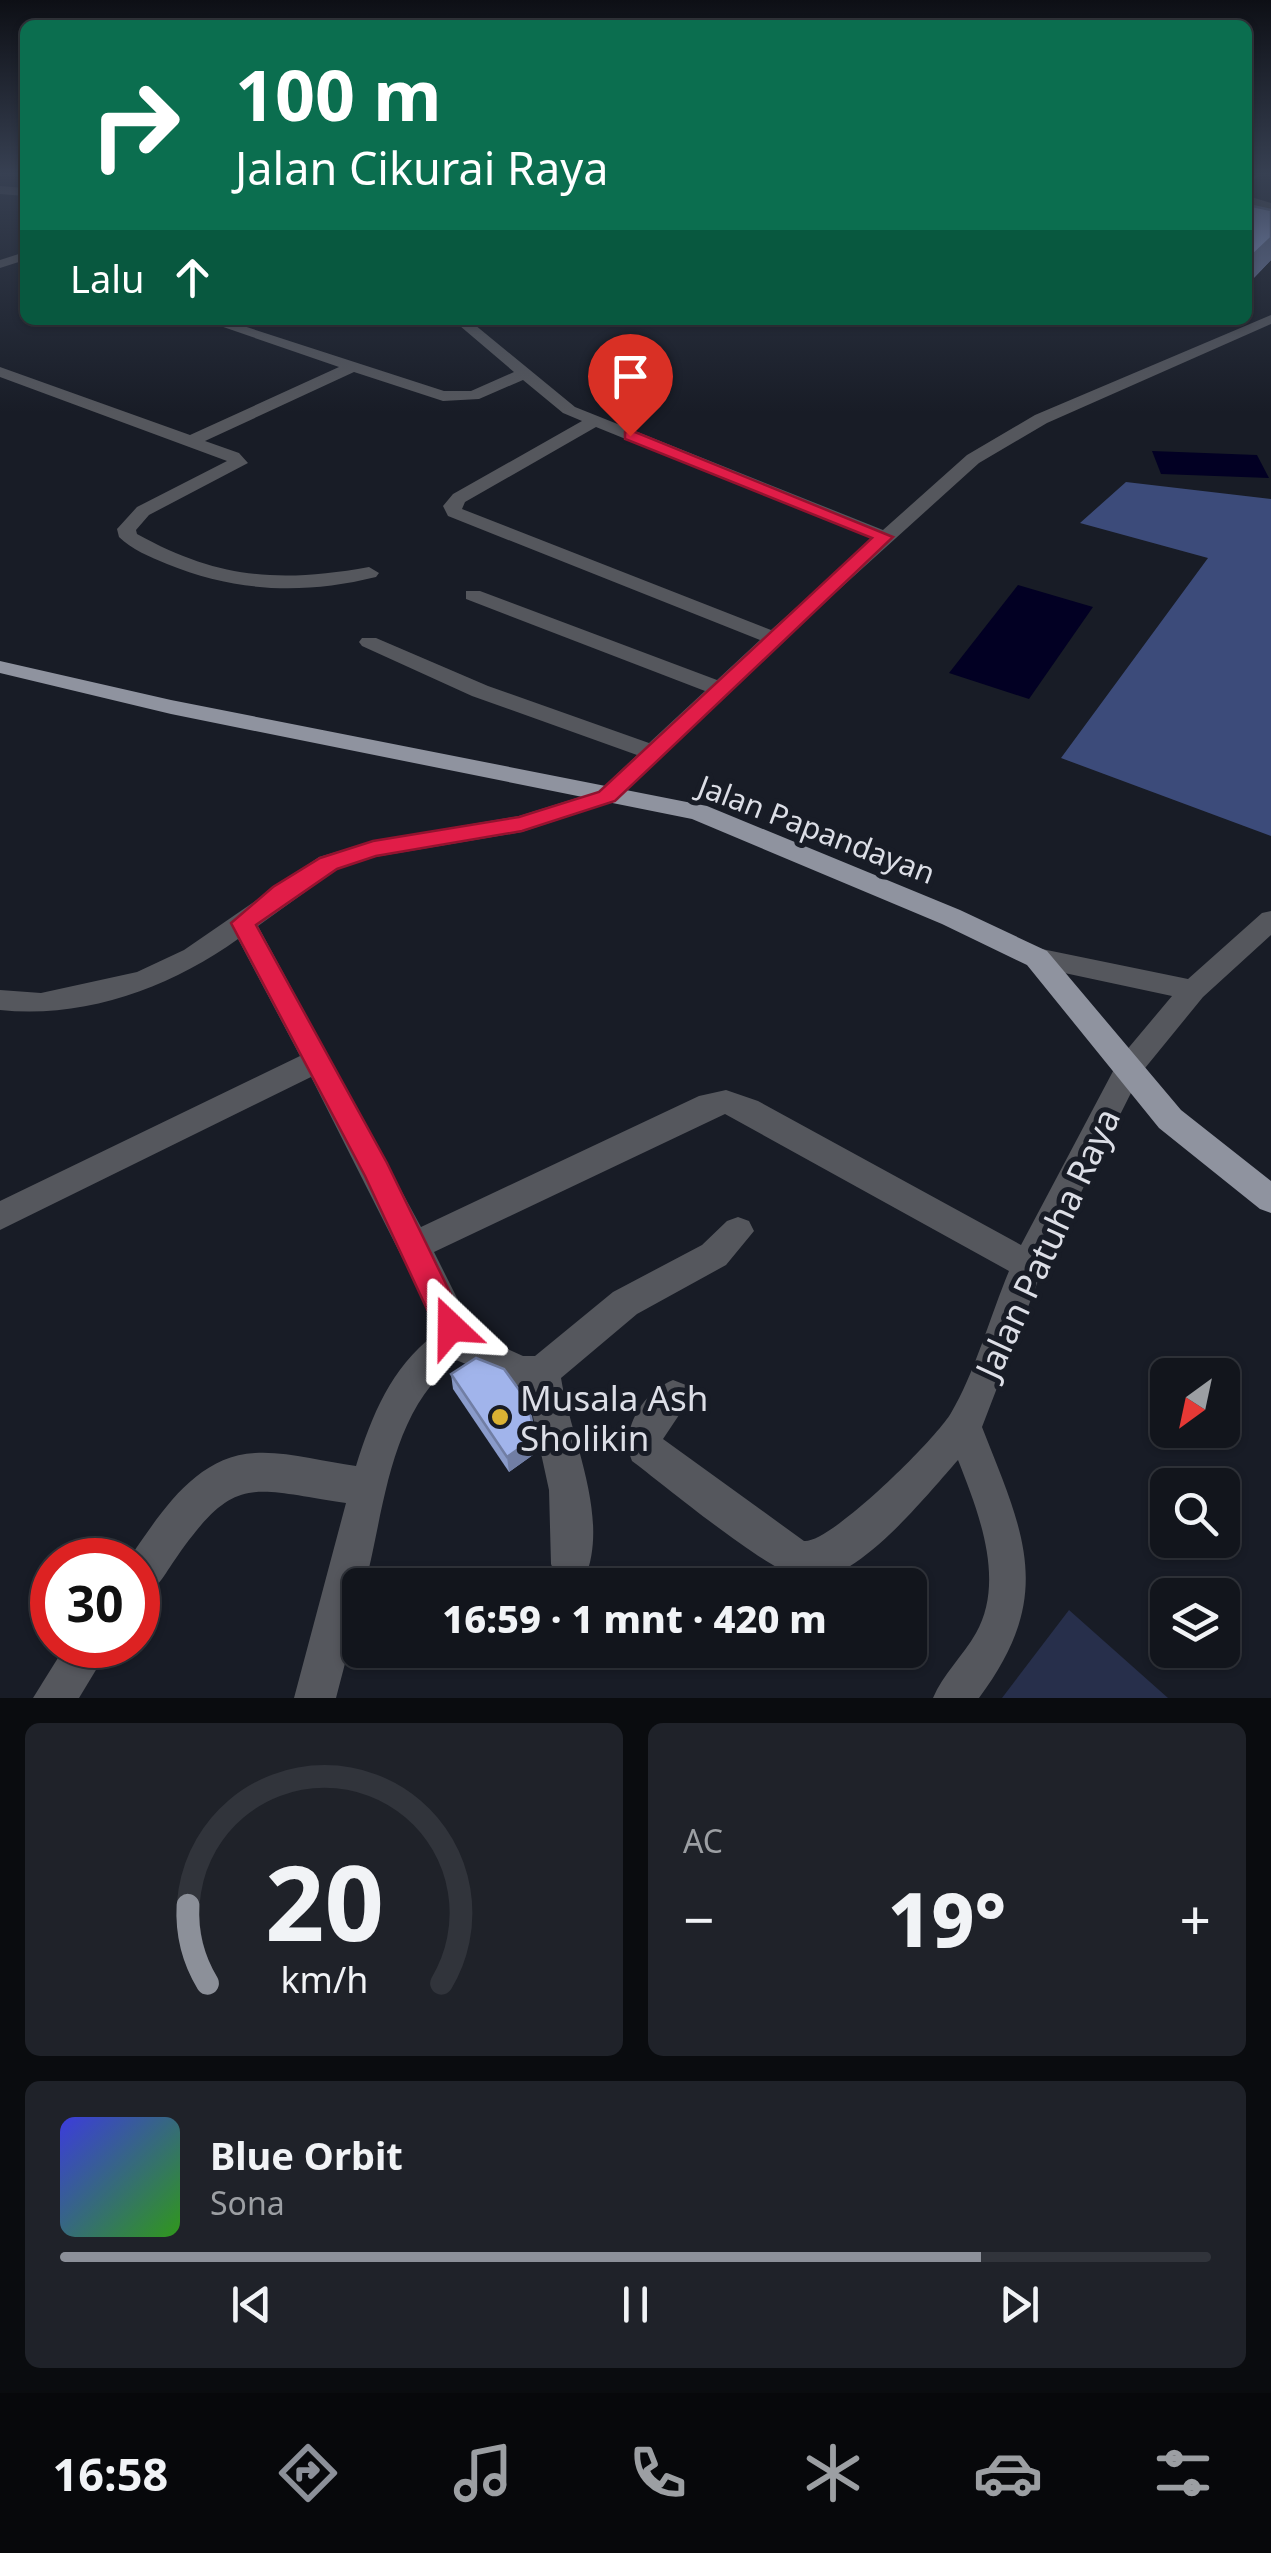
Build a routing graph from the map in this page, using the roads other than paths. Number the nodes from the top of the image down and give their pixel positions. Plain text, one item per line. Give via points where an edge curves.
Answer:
1 (1271, 318) edge
2 (225, 325) edge
3 (467, 325) edge
4 (352, 366) junction
5 (0, 372) edge
6 (522, 374) junction
7 (594, 421) junction
8 (189, 442) junction
9 (884, 537) junction
10 (368, 573) dead end
11 (473, 595) dead end
12 (774, 638) junction
13 (369, 642) dead end
14 (0, 667) edge
15 (721, 689) junction
16 (651, 752) junction
17 (607, 796) junction
18 (1271, 920) edge
19 (243, 923) junction
20 (1037, 958) junction
21 (1193, 990) junction
22 (0, 1000) edge
23 (319, 1060) junction
24 (1130, 1066) junction
25 (1271, 1199) edge
26 (0, 1216) edge
27 (738, 1231) dead end
28 (414, 1246) junction
29 (1028, 1264) junction
30 (453, 1341) junction
31 (542, 1372) junction
32 (672, 1397) dead end
33 (964, 1427) junction
34 (370, 1487) junction
35 (160, 1548) edge
36 (571, 1564) dead end
37 (75, 1668) edge
38 (54, 1698) edge
39 (315, 1698) edge
40 (954, 1698) edge

1 - 9 street via 1041,418 973,459
2 - 4 street
3 - 6 street
4 - 6 street via 458,398
4 - 8 street
5 - 8 street
6 - 7 street
7 - 9 street
7 - 12 street via 459,498 454,512
8 - 10 street via 238,463 143,511 126,529 128,538 159,555 239,579 298,584
9 - 12 street
11 - 15 street
12 - 15 street
13 - 16 street
14 - 17 main road, Jalan Papandayan
15 - 16 street
16 - 17 street
17 - 19 street via 522,824 373,848 328,864
17 - 20 main road, Jalan Papandayan via 698,812
18 - 21 street, Jalan Patuha Raya
19 - 22 street via 143,981 42,1004
19 - 23 street
20 - 21 street
20 - 24 main road, Jalan Papandayan
21 - 24 street, Jalan Patuha Raya
23 - 26 street
23 - 28 street
24 - 25 main road, Jalan Papandayan via 1170,1119
24 - 29 street, Jalan Patuha Raya
27 - 31 street via 714,1256 625,1303
28 - 29 street via 726,1102
28 - 30 street
29 - 33 street, Jalan Patuha Raya
30 - 31 street via 520,1373
30 - 34 street via 430,1356 401,1398 380,1440
31 - 36 street via 572,1496
32 - 33 street via 644,1436 646,1448 792,1556 811,1562 880,1514
33 - 40 street via 1007,1545 1011,1584 997,1635
34 - 35 street via 253,1471 214,1485
34 - 39 street
37 - 38 street

